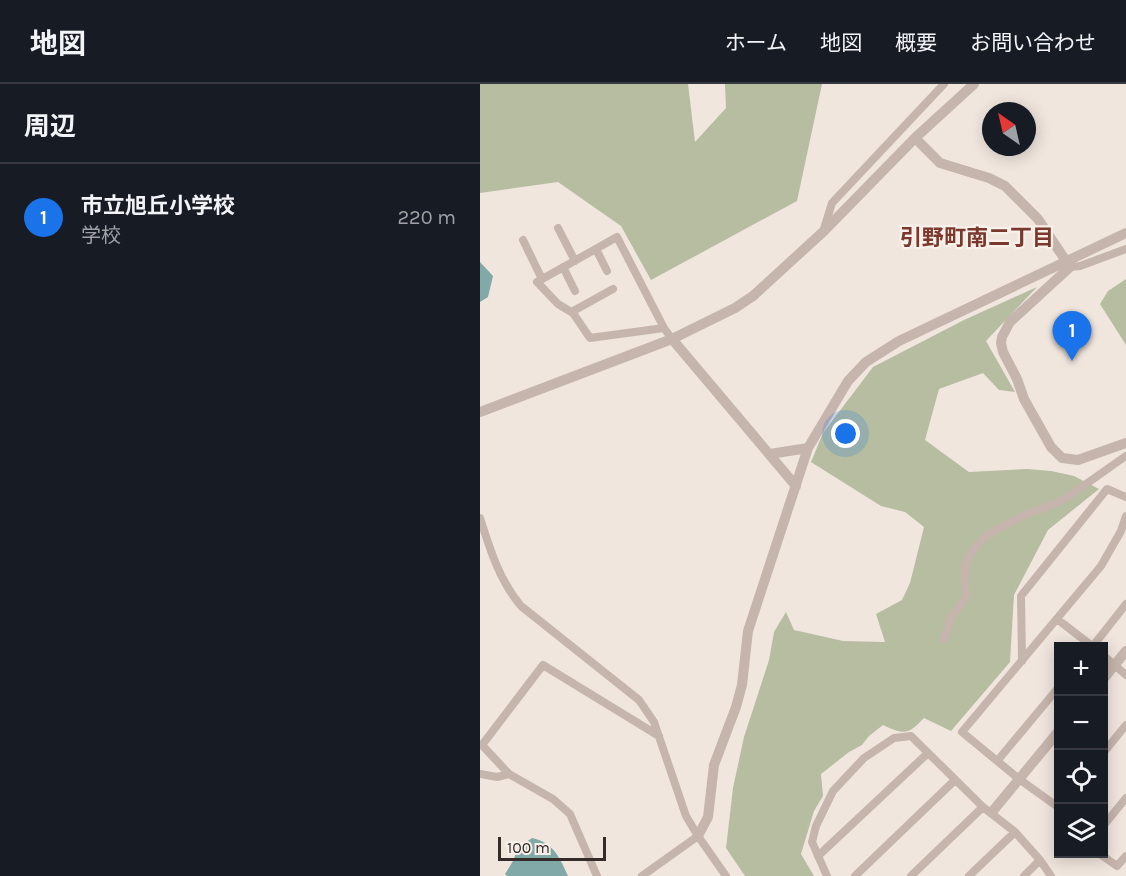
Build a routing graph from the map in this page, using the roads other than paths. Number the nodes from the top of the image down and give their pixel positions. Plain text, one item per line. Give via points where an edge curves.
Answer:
1 (944, 84) edge
2 (974, 84) edge
3 (915, 138) junction
4 (558, 228) dead end
5 (824, 231) junction
6 (1126, 233) edge
7 (524, 240) dead end
8 (596, 249) junction
9 (1126, 249) edge
10 (575, 261) junction
11 (1069, 265) junction
12 (563, 267) junction
13 (607, 271) dead end
14 (542, 279) junction
15 (613, 289) dead end
16 (575, 291) dead end
17 (573, 313) junction
18 (664, 328) junction
19 (672, 339) junction
20 (480, 412) edge
21 (1126, 443) edge
22 (808, 448) junction
23 (770, 454) junction
24 (1126, 456) edge
25 (796, 486) junction
26 (1126, 497) edge
27 (1126, 516) edge
28 (480, 518) edge
29 (1126, 604) edge
30 (1058, 619) junction
31 (944, 639) dead end
32 (1087, 642) edge
33 (1095, 642) edge
34 (1126, 651) edge
35 (1108, 660) edge
36 (1022, 661) junction
37 (1114, 665) junction
38 (1108, 673) edge
39 (1126, 675) edge
40 (1054, 694) edge
41 (1126, 725) edge
42 (659, 736) junction
43 (1054, 738) edge
44 (1106, 750) edge
45 (928, 753) junction
46 (998, 760) junction
47 (480, 774) edge
48 (510, 774) junction
49 (1019, 779) junction
50 (955, 780) junction
51 (1126, 798) edge
52 (1054, 804) edge
53 (987, 809) junction
54 (1108, 820) edge
55 (1015, 832) junction
56 (698, 836) junction
57 (818, 856) junction
58 (1126, 856) edge
59 (1106, 858) edge
60 (1040, 860) junction
61 (597, 876) edge
62 (642, 876) edge
63 (726, 876) edge
64 (827, 876) edge
65 (855, 876) edge
66 (911, 876) edge
67 (969, 876) edge
68 (1024, 876) edge
69 (1051, 876) edge

1 - 5 street via 832,203
2 - 3 street
3 - 5 street
3 - 11 street via 940,163 1005,186 1038,219
4 - 10 street
5 - 19 street via 753,296
6 - 11 street
7 - 14 street
8 - 10 street
8 - 13 street
8 - 18 street via 617,237
9 - 11 street via 1080,266
10 - 12 street
11 - 21 street via 1010,322 1000,343 1024,399 1051,447 1062,458 1078,460
11 - 22 street via 880,351 848,381
12 - 14 street
12 - 16 street
14 - 17 street via 537,284
15 - 17 street
17 - 18 street via 590,338
18 - 19 street
19 - 20 street
19 - 23 street
22 - 23 street
22 - 25 street
23 - 25 street
24 - 31 street via 1058,502 1024,515 984,538 964,567 967,596 951,618
25 - 56 street via 748,631 742,684 714,765 708,817
26 - 36 street via 1107,489 1021,596
27 - 30 street via 1101,566
28 - 42 street via 495,563 516,600 632,693 654,722
29 - 33 street
30 - 32 street
30 - 36 street
34 - 37 street
35 - 37 street
36 - 46 street via 962,732
37 - 38 street
37 - 39 street
40 - 46 street
41 - 44 street
42 - 48 street via 543,665 482,745
42 - 56 street via 686,816
43 - 49 street
45 - 50 street
45 - 57 street
45 - 57 street via 911,736 894,738 864,758 833,791 816,826 812,842
46 - 49 street
47 - 48 street
48 - 61 street via 553,799 570,814
49 - 52 street
49 - 53 street
50 - 53 street
50 - 65 street
51 - 54 street
53 - 55 street
53 - 66 street
55 - 60 street
55 - 67 street
56 - 62 street
56 - 63 street
57 - 64 street
58 - 59 street via 1117,866
60 - 68 street
60 - 69 street

